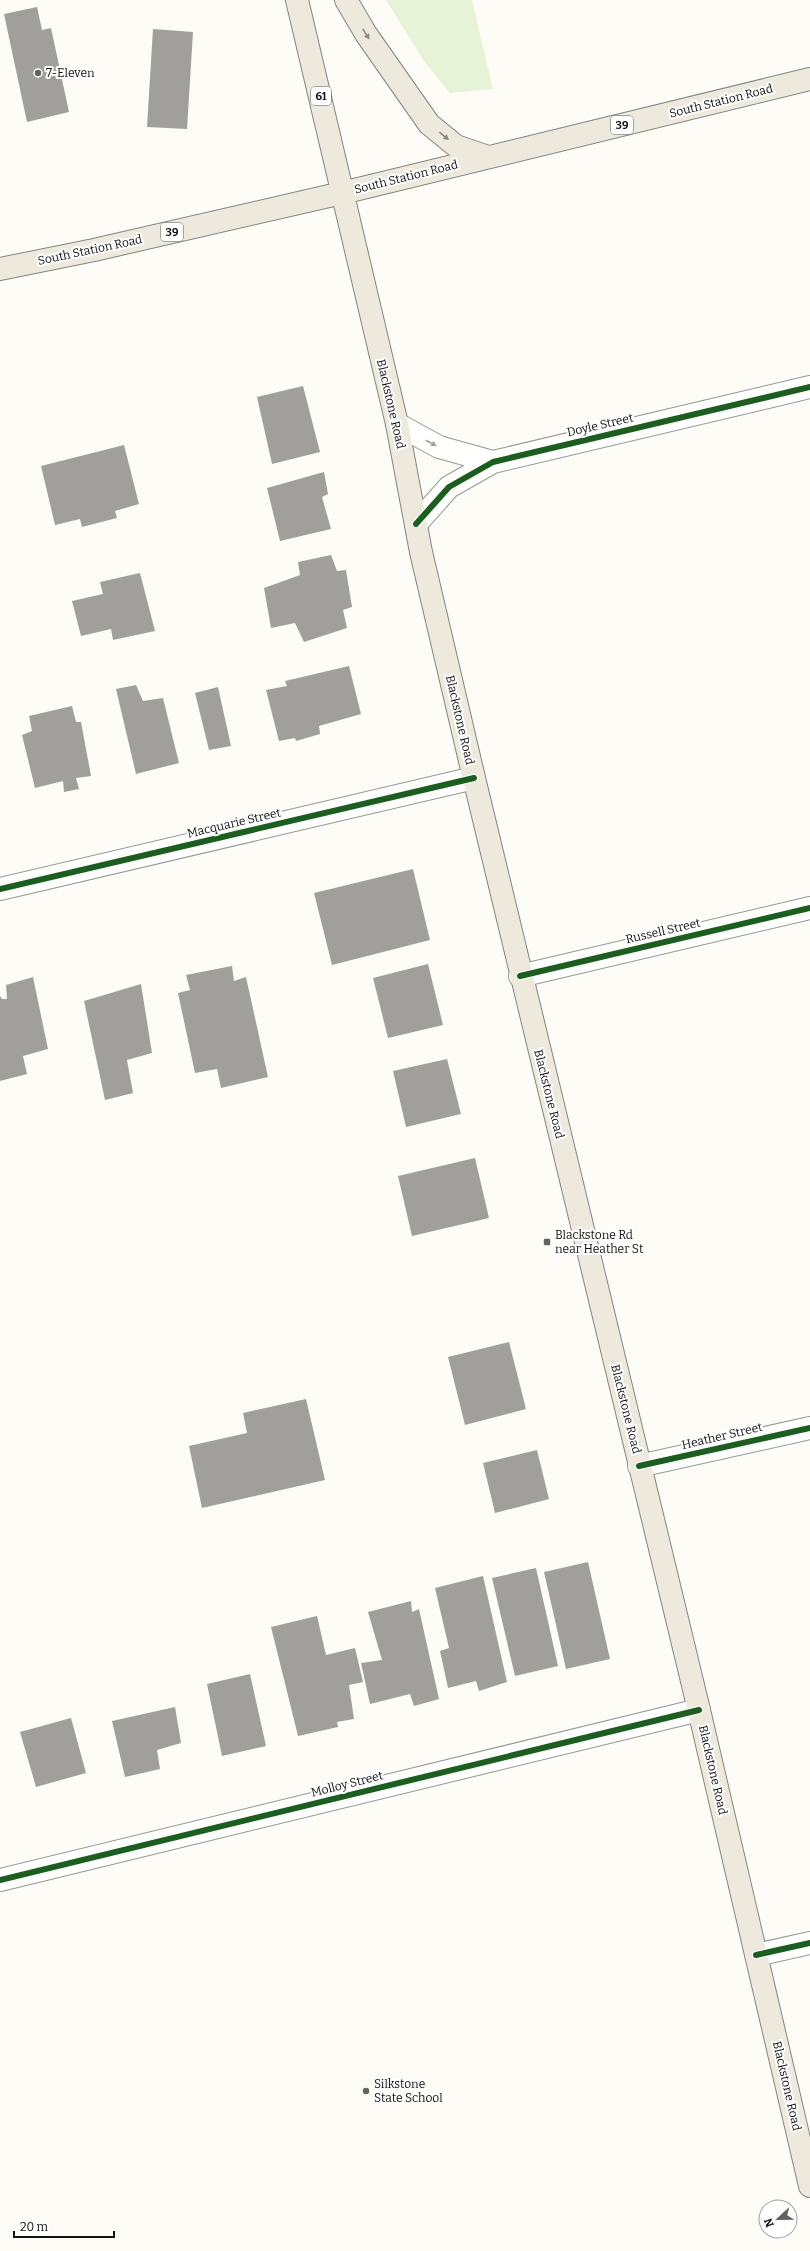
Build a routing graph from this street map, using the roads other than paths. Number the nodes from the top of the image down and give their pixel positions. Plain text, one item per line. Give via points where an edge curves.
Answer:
1 (297, 0) edge
2 (346, 0) edge
3 (810, 79) edge
4 (488, 157) junction
5 (342, 193) junction
6 (0, 269) edge
7 (810, 387) edge
8 (397, 424) junction
9 (493, 462) junction
10 (416, 524) junction
11 (474, 778) junction
12 (0, 889) edge
13 (810, 908) edge
14 (520, 976) junction
15 (810, 1428) edge
16 (640, 1466) junction
17 (699, 1710) junction
18 (0, 1880) edge
19 (810, 1943) edge
20 (756, 1955) junction
21 (810, 2186) edge

1 - 5 main road, Blackstone Road / 61
2 -> 4 main road via 366,34 429,124 456,146
3 - 4 main road, South Station Road / 39
4 - 5 main road, South Station Road / 39
5 - 6 main road, South Station Road / 39
5 - 8 main road, Blackstone Road
7 - 9 street, Doyle Street
8 -> 9 street, Doyle Street via 439,447
8 - 10 main road, Blackstone Road
9 - 10 street, Doyle Street via 449,486
10 - 11 main road, Blackstone Road
11 - 12 street, Macquarie Street
11 - 14 main road, Blackstone Road
13 - 14 street, Russell Street
14 - 16 main road, Blackstone Road
15 - 16 street, Heather Street
16 - 17 main road, Blackstone Road
17 - 18 street, Molloy Street
17 - 20 main road, Blackstone Road
19 - 20 street
20 - 21 main road, Blackstone Road

